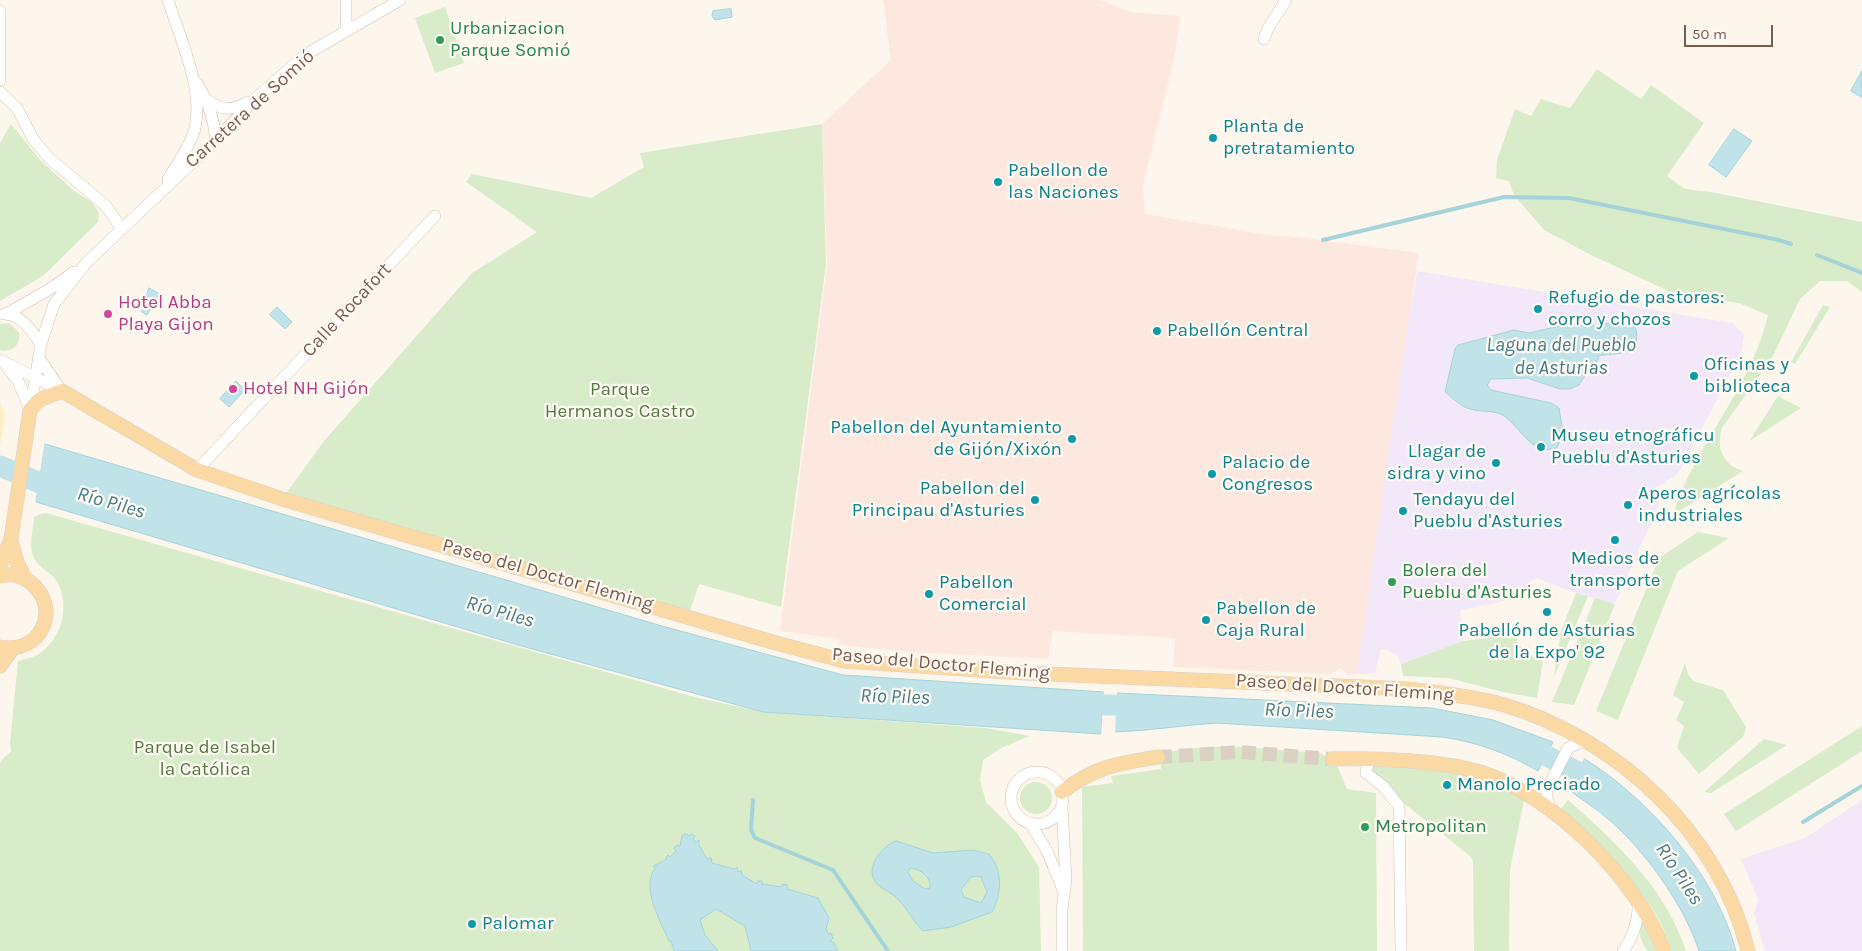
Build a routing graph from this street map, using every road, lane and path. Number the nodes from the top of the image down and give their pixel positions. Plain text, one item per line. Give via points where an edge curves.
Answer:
1 (168, 0) edge
2 (346, 0) edge
3 (400, 0) edge
4 (1286, 0) edge
5 (0, 11) edge
6 (346, 30) junction
7 (1264, 39) dead end
8 (0, 80) edge
9 (0, 92) edge
10 (256, 98) junction
11 (202, 99) junction
12 (216, 140) junction
13 (157, 195) junction
14 (435, 216) dead end
15 (122, 229) junction
16 (86, 263) junction
17 (3, 314) edge
18 (41, 344) junction
19 (39, 358) junction
20 (0, 361) edge
21 (35, 378) junction
22 (62, 391) junction
23 (30, 410) junction
24 (197, 470) junction
25 (11, 540) junction
26 (0, 566) edge
27 (0, 576) edge
28 (26, 580) junction
29 (6, 647) edge
30 (0, 666) edge
31 (1561, 729) junction
32 (1588, 743) junction
33 (1568, 748) junction
34 (1158, 757) tunnel mouth
35 (1369, 758) junction
36 (1332, 759) tunnel mouth
37 (1062, 799) junction
38 (1552, 811) junction
39 (1030, 823) junction
40 (1064, 892) junction
41 (1638, 900) junction
42 (1062, 951) edge
43 (1401, 951) edge
44 (1622, 951) edge
45 (1664, 951) edge
46 (1748, 951) edge

1 - 11 street
2 - 6 street
3 - 6 street, Carretera de Somió
4 - 7 street
5 - 8 street
6 - 10 street, Carretera de Somió via 305,55
9 - 15 street via 17,108 33,139 57,167 104,205
10 - 11 street via 235,109 224,110
10 - 12 street, Carretera de Somió
11 - 12 street via 208,129
11 - 13 street via 193,134
12 - 13 street, Carretera de Somió
13 - 15 street
14 - 24 street, Calle Rocafort
15 - 16 street
16 - 17 street via 50,289
16 - 18 street via 54,304
17 - 18 street via 21,318
18 - 19 street
19 - 21 street
19 - 22 street
20 - 21 street
20 - 23 street via 18,381
21 - 22 street
21 - 23 street
22 - 23 main road via 39,400
22 - 24 main road, Paseo del Doctor Fleming
23 - 25 main road
24 - 31 main road, Paseo del Doctor Fleming via 282,499 844,661 1025,673 1408,689 1503,704
25 - 26 main road
25 - 28 main road
27 - 28 main road via 8,574
28 - 29 main road via 39,589 45,602 46,618 40,632 26,645
29 - 30 main road
31 - 32 main road, Paseo del Doctor Fleming
31 - 33 street
32 - 33 street
32 - 46 main road, Paseo del Doctor Fleming via 1645,784 1690,833 1726,889
33 - 38 street via 1546,790
34 - 37 main road via 1111,765 1083,776
35 - 36 main road
35 - 38 main road via 1446,766 1484,774 1526,794
35 - 43 street via 1366,772 1399,806
37 - 39 street via 1050,821
37 - 39 street via 1056,780 1044,773 1031,773 1019,780 1012,791 1012,805 1018,816
37 - 40 street
38 - 41 main road via 1599,855
39 - 40 street via 1047,851
40 - 42 street
41 - 44 street via 1635,926 1629,943
41 - 45 main road

